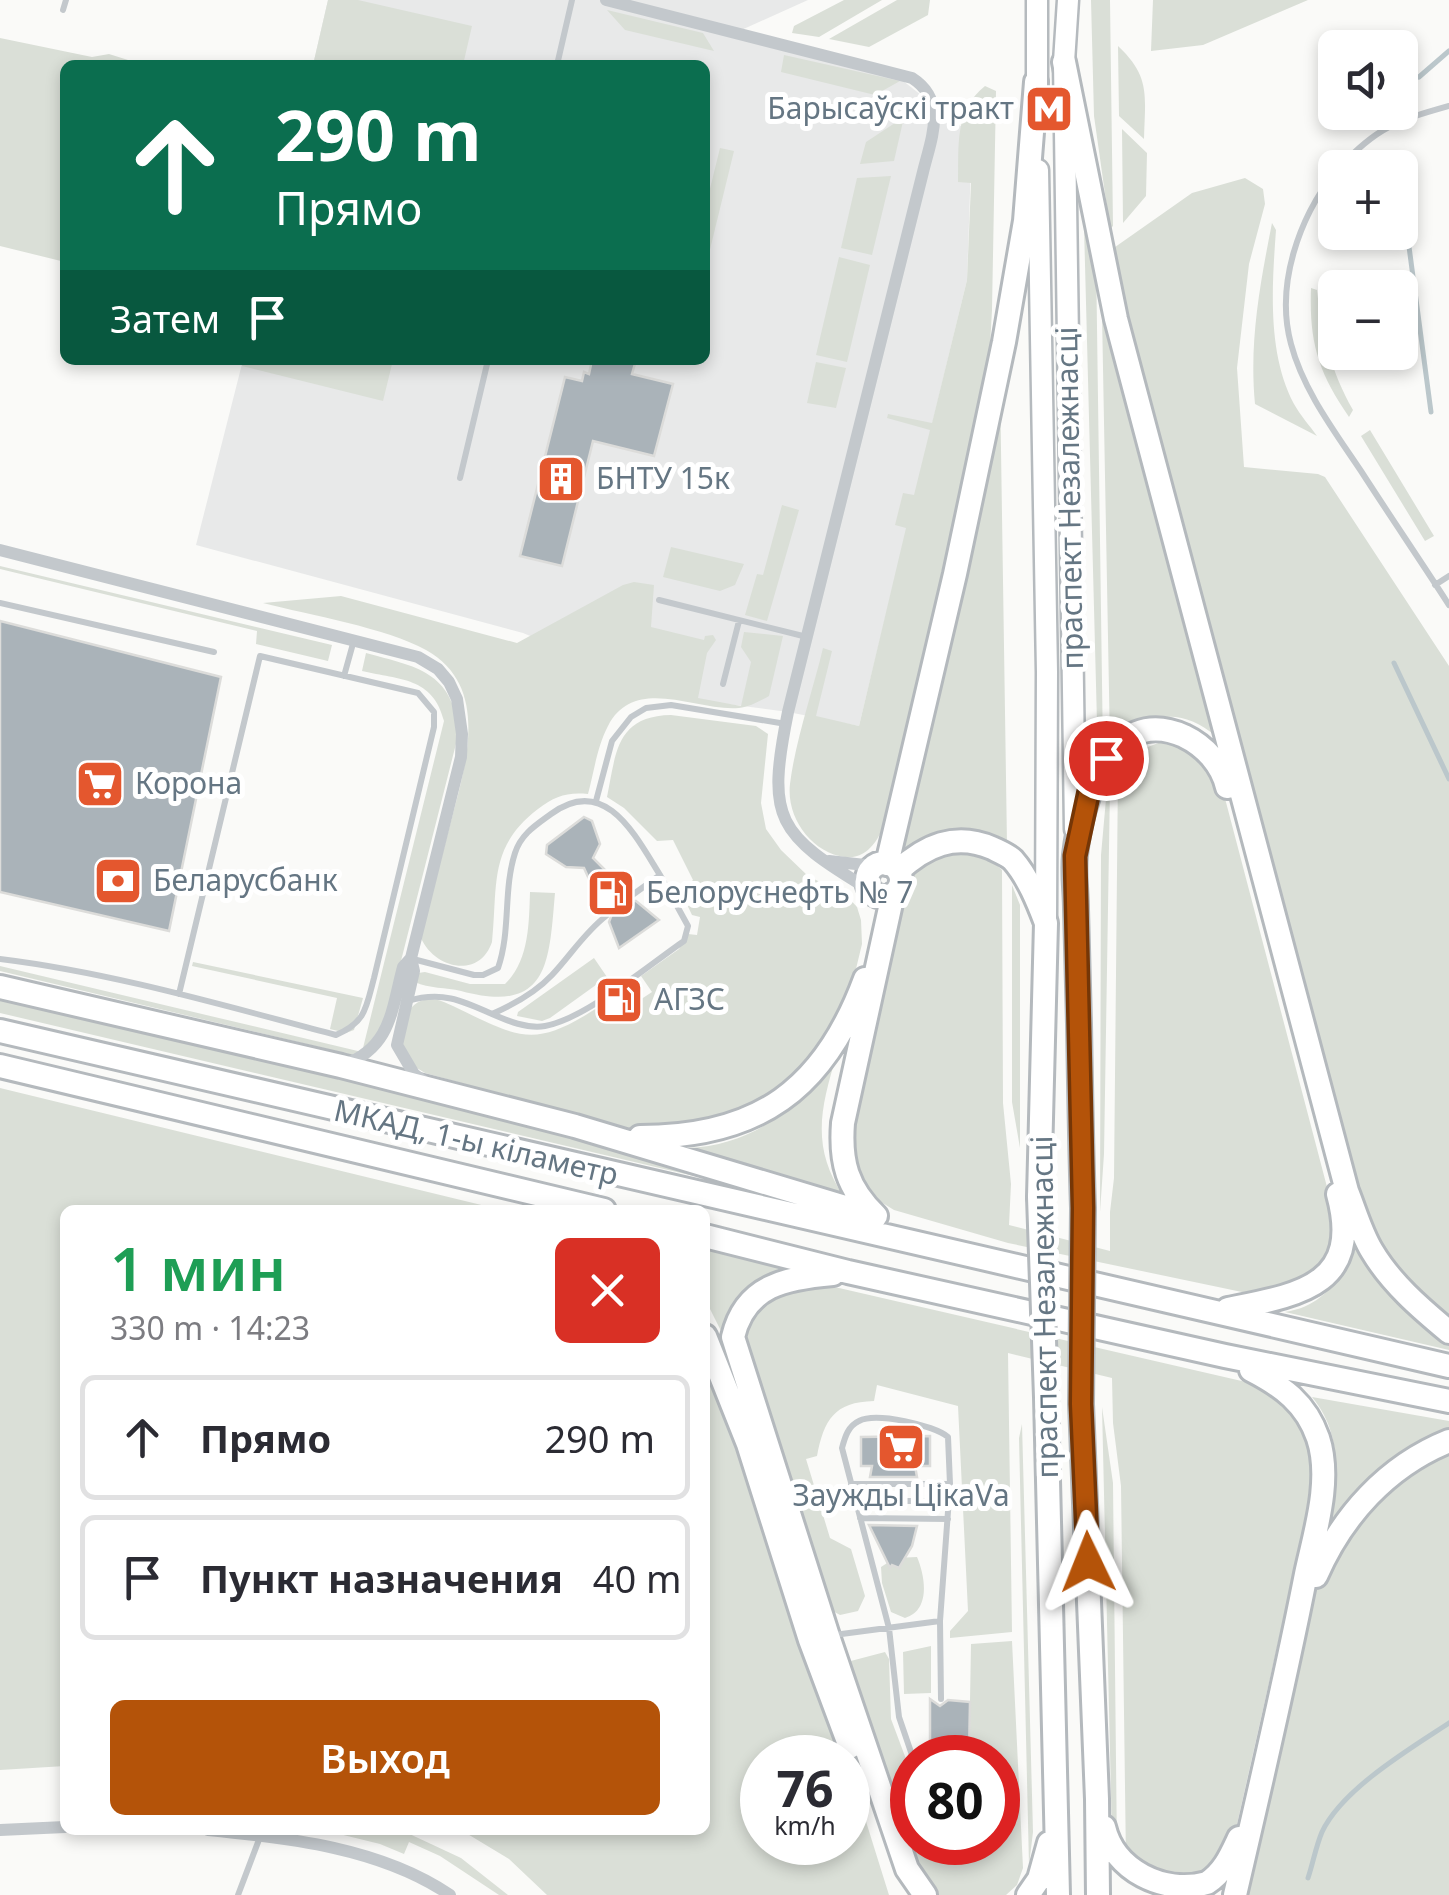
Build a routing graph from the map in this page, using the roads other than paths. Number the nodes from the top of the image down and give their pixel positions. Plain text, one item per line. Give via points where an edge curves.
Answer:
1 (66, 0) edge
2 (572, 0) edge
3 (606, 0) edge
4 (1037, 0) edge
5 (1068, 0) edge
6 (658, 6) edge
7 (63, 10) dead end
8 (558, 60) edge
9 (1064, 62) junction
10 (1036, 82) junction
11 (1449, 106) edge
12 (1357, 150) edge
13 (1318, 194) edge
14 (487, 365) edge
15 (460, 478) dead end
16 (0, 550) edge
17 (1449, 576) edge
18 (1436, 585) junction
19 (659, 600) dead end
20 (0, 603) edge
21 (1449, 605) edge
22 (739, 621) junction
23 (808, 637) junction
24 (354, 639) junction
25 (214, 652) dead end
26 (344, 676) junction
27 (724, 684) dead end
28 (786, 724) junction
29 (596, 801) junction
30 (1075, 856) junction
31 (817, 858) junction
32 (886, 867) junction
33 (660, 875) junction
34 (881, 894) junction
35 (631, 896) dead end
36 (606, 916) dead end
37 (1046, 924) junction
38 (412, 958) junction
39 (0, 959) edge
40 (0, 988) edge
41 (179, 994) junction
42 (406, 1001) junction
43 (492, 1014) junction
44 (0, 1031) edge
45 (0, 1066) edge
46 (342, 1066) junction
47 (437, 1090) junction
48 (618, 1137) junction
49 (522, 1189) junction
50 (555, 1205) edge
51 (584, 1205) edge
52 (875, 1216) junction
53 (710, 1237) edge
54 (952, 1251) junction
55 (848, 1272) junction
56 (1219, 1311) junction
57 (1449, 1332) edge
58 (710, 1349) edge
59 (1225, 1356) junction
60 (1449, 1366) edge
61 (1449, 1401) edge
62 (1449, 1441) edge
63 (850, 1484) junction
64 (950, 1484) junction
65 (855, 1501) junction
66 (949, 1501) junction
67 (860, 1518) junction
68 (948, 1519) junction
69 (940, 1621) junction
70 (889, 1628) junction
71 (819, 1638) junction
72 (1291, 1651) junction
73 (941, 1699) dead end
74 (905, 1735) edge
75 (1260, 1783) junction
76 (1097, 1799) junction
77 (1057, 1810) junction
78 (60, 1826) edge
79 (0, 1830) edge
80 (252, 1835) edge
81 (261, 1836) junction
82 (238, 1895) edge
83 (450, 1895) edge
84 (904, 1895) edge
85 (925, 1895) edge
86 (1028, 1895) edge
87 (1058, 1895) edge
88 (1098, 1895) edge
89 (1235, 1895) edge

1 - 7 lane
2 - 8 lane
3 - 6 street
4 - 10 main road, праспект Незалежнасці
5 - 9 main road, праспект Незалежнасці
6 - 23 street via 912,78 935,106
9 - 30 main road, праспект Незалежнасці
9 - 57 highway via 1116,319 1347,1191 1370,1248
10 - 32 highway via 1025,222 1004,342
10 - 37 main road, праспект Незалежнасці
11 - 12 lane via 1396,120
13 - 18 lane via 1299,235 1286,308 1290,342 1339,438
14 - 15 lane
16 - 24 street
17 - 18 lane
18 - 21 lane
19 - 22 lane
20 - 25 lane
22 - 23 lane
22 - 27 lane
23 - 28 street
24 - 26 lane
24 - 38 street via 438,668 460,716 461,756
26 - 41 lane via 260,656
26 - 41 lane via 418,692 434,712 364,1015 336,1035
28 - 29 lane via 670,705 646,708 612,741
28 - 31 street via 778,772 781,814
29 - 33 lane via 630,828
29 - 38 lane via 567,802 525,833 516,848 498,968 474,976
30 - 56 highway via 1089,791 1106,758 1136,733 1171,731 1189,738 1224,773 1340,1202 1342,1247 1334,1267 1307,1290
30 - 76 highway, праспект Незалежнасці, bridge via 1081,1404
31 - 32 street
31 - 34 street
32 - 34 highway via 900,884
32 - 37 highway via 950,841 987,846 1012,860
33 - 35 lane
33 - 43 lane via 688,926 684,941 559,1021 525,1026
34 - 48 highway via 864,982 807,1080 763,1112 704,1134
34 - 52 highway via 841,1148 850,1186
36 - 43 lane via 540,985
37 - 77 highway, праспект Незалежнасці, bridge via 1040,1197
38 - 42 street
38 - 46 street via 402,967 381,1040
39 - 41 lane
40 - 46 highway
42 - 43 lane via 453,996
42 - 47 street via 398,1044 414,1074
44 - 54 highway, МКАД, 1-ы кіламетр
45 - 49 highway, МКАД, 1-ы кіламетр
46 - 47 highway
47 - 48 highway
48 - 52 highway
49 - 50 highway
49 - 51 highway, МКАД, 1-ы кіламетр
52 - 54 highway
53 - 55 highway
54 - 56 highway, МКАД, 1-ы кіламетр
55 - 59 highway
55 - 71 highway via 788,1279 763,1291 738,1318 733,1337
56 - 60 highway, МКАД, 1-ы кіламетр
58 - 71 highway
59 - 61 highway
59 - 72 highway via 1296,1399 1323,1456
62 - 72 highway via 1394,1473 1349,1516 1310,1590
63 - 64 lane
63 - 64 lane via 842,1448 853,1424 870,1417 948,1437
63 - 65 lane
64 - 66 lane
65 - 66 lane
65 - 67 lane
66 - 68 lane
67 - 68 lane
67 - 70 lane
68 - 69 lane
69 - 70 lane
69 - 73 lane
70 - 71 lane
70 - 74 lane
71 - 84 highway
71 - 85 highway via 907,1869
72 - 75 highway
75 - 76 highway via 1228,1862 1191,1890 1161,1888 1122,1867
75 - 89 highway
76 - 88 highway, праспект Незалежнасці
77 - 86 highway via 1040,1879
77 - 87 highway, праспект Незалежнасці
78 - 79 street
80 - 81 street
81 - 82 lane
81 - 83 street via 352,1853

